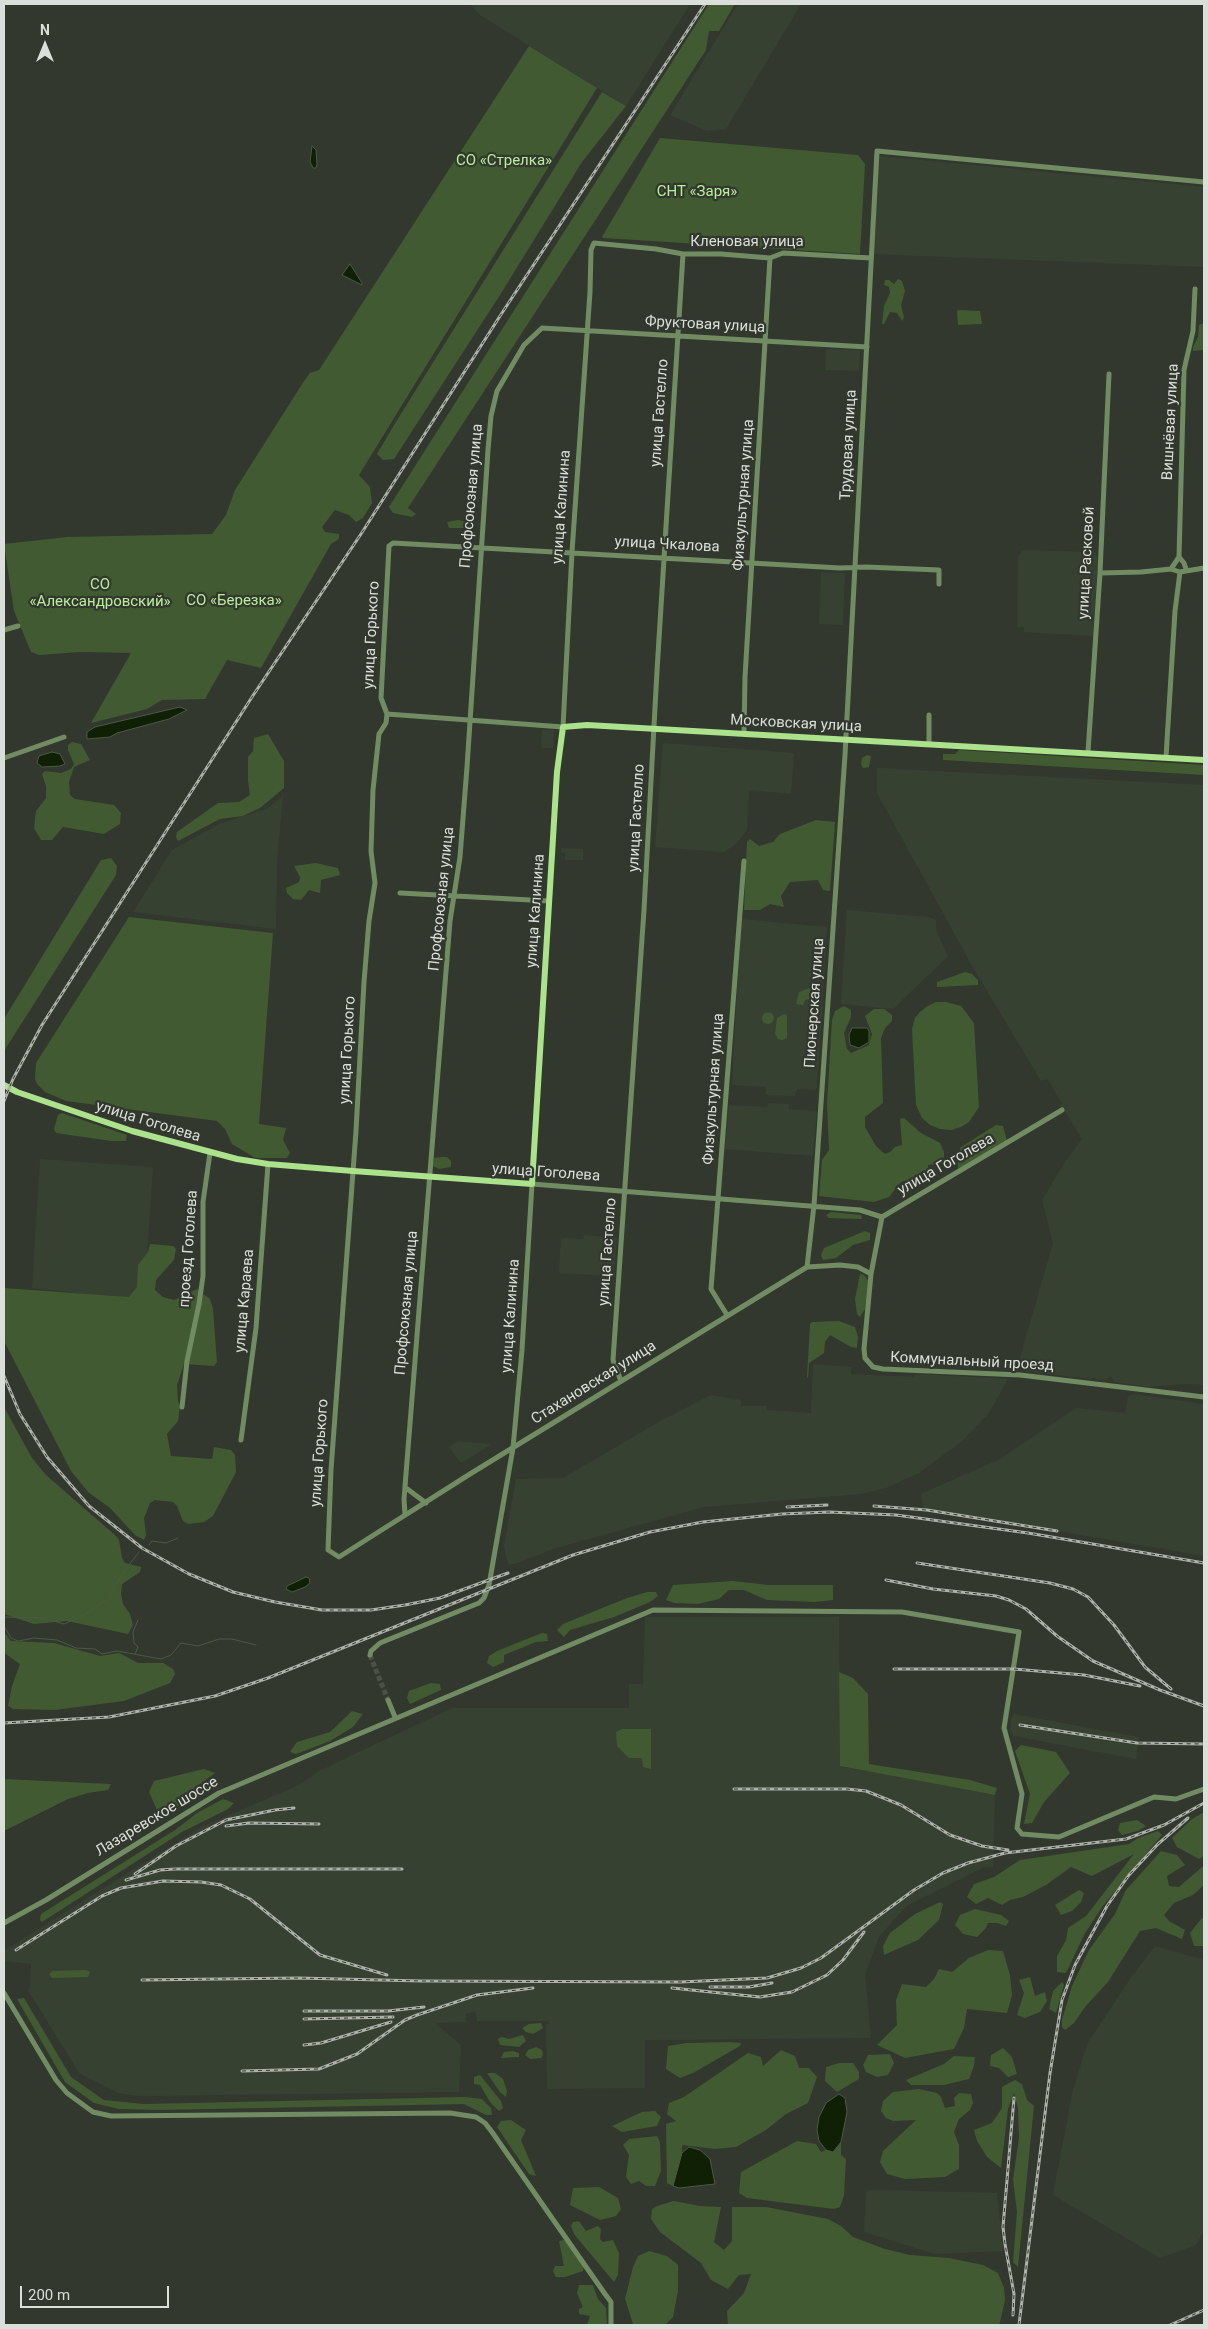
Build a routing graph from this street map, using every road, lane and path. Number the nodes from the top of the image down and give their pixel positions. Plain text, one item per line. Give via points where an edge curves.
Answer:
1 (1204, 182) edge
2 (594, 243) joint
3 (683, 254) junction
4 (770, 258) junction
5 (871, 258) junction
6 (1195, 289) dead end
7 (542, 328) joint
8 (588, 330) junction
9 (678, 336) junction
10 (766, 341) junction
11 (867, 348) junction
12 (1109, 374) dead end
13 (392, 543) joint
14 (480, 548) junction
15 (572, 552) junction
16 (664, 558) junction
17 (1179, 558) junction
18 (753, 562) junction
19 (853, 568) junction
20 (1204, 568) edge
21 (1171, 569) junction
22 (1186, 570) junction
23 (1100, 572) junction
24 (1180, 572) junction
25 (939, 584) dead end
26 (18, 626) dead end
27 (4, 630) edge
28 (387, 714) junction
29 (929, 716) dead end
30 (470, 720) junction
31 (563, 727) junction
32 (654, 729) junction
33 (744, 734) junction
34 (64, 737) dead end
35 (846, 739) junction
36 (929, 744) junction
37 (1088, 752) junction
38 (1166, 757) junction
39 (4, 758) edge
40 (1204, 760) edge
41 (744, 861) dead end
42 (400, 893) dead end
43 (455, 898) junction
44 (549, 901) junction
45 (6, 1086) edge
46 (1062, 1110) dead end
47 (210, 1153) junction
48 (268, 1164) junction
49 (353, 1171) junction
50 (430, 1178) junction
51 (532, 1184) junction
52 (625, 1191) junction
53 (719, 1198) junction
54 (814, 1206) junction
55 (882, 1216) junction
56 (807, 1267) junction
57 (871, 1274) junction
58 (727, 1315) junction
59 (621, 1381) junction
60 (1204, 1396) edge
61 (182, 1406) dead end
62 (241, 1440) dead end
63 (513, 1448) junction
64 (406, 1488) junction
65 (426, 1503) junction
66 (405, 1515) junction
67 (339, 1557) joint
68 (370, 1655) dead end
69 (388, 1700) tunnel mouth
70 (395, 1717) junction
71 (1204, 1789) edge
72 (4, 1923) edge
73 (4, 1993) edge
74 (611, 2325) edge

1 - 5 street, Трудовая улица via 877,152
2 - 3 street, Кленовая улица
2 - 8 street, улица Калинина via 591,250
3 - 4 street, Кленовая улица
3 - 9 street, улица Гастелло
4 - 5 street, Кленовая улица via 783,253
4 - 10 street, Физкультурная улица
5 - 11 street, Трудовая улица
6 - 17 street, Вишнёвая улица via 1193,331 1184,370
7 - 8 street, Фруктовая улица
7 - 14 street, Профсоюзная улица via 524,345 498,391 491,416
8 - 9 street, Фруктовая улица
8 - 15 street, улица Калинина
9 - 10 street, Фруктовая улица
9 - 16 street, улица Гастелло
10 - 11 street, Фруктовая улица
10 - 18 street, Физкультурная улица
11 - 19 street, Трудовая улица
12 - 23 street, улица Расковой
13 - 14 street, улица Чкалова
13 - 28 street, улица Горького via 389,546 381,698
14 - 15 street, улица Чкалова
14 - 30 street, Профсоюзная улица
15 - 16 street, улица Чкалова
15 - 31 street, улица Калинина
16 - 18 street, улица Чкалова
16 - 32 street, улица Гастелло
17 - 21 street
17 - 22 street
18 - 19 street, улица Чкалова
18 - 33 street, Физкультурная улица
19 - 25 street, улица Чкалова via 940,570
19 - 35 street, Трудовая улица
20 - 22 street
21 - 23 street
21 - 24 street
22 - 24 street
23 - 37 street, улица Расковой
24 - 38 street
26 - 27 street
28 - 30 street, Московская улица
28 - 49 street, улица Горького via 379,734 373,790 371,852 375,883 364,973
29 - 36 street
30 - 31 street, Московская улица
30 - 43 street, Профсоюзная улица
31 - 32 main road, Московская улица via 587,725
31 - 44 main road, улица Калинина
32 - 33 main road, Московская улица
32 - 52 street, улица Гастелло
33 - 35 main road, Московская улица
34 - 39 street
35 - 36 main road, Московская улица
35 - 54 street, Пионерская улица
36 - 37 main road, Московская улица
37 - 38 main road, Московская улица
38 - 40 main road, Московская улица
41 - 53 street, Физкультурная улица
42 - 43 street
43 - 44 street
43 - 50 street, Профсоюзная улица via 450,921
44 - 51 main road, улица Калинина
45 - 47 main road, улица Гоголева via 132,1132
46 - 55 street, улица Гоголева
47 - 48 main road, улица Гоголева
47 - 61 street, проезд Гоголева via 203,1202 200,1304 187,1361
48 - 49 main road, улица Гоголева
48 - 62 street, улица Караева via 256,1328
49 - 50 main road, улица Гоголева
49 - 67 street, улица Горького via 328,1545 330,1553
50 - 51 main road, улица Гоголева
50 - 64 street, Профсоюзная улица
51 - 52 street, улица Гоголева
51 - 63 street, улица Калинина
52 - 53 street, улица Гоголева
52 - 59 street, улица Гастелло via 613,1360
53 - 54 street, улица Гоголева
53 - 58 street, Физкультурная улица via 712,1289
54 - 55 street, улица Гоголева via 860,1210
54 - 56 street, Пионерская улица
55 - 57 street, Коммунальный проезд
56 - 57 street, Стахановская улица via 840,1265 858,1267
56 - 58 street, Стахановская улица
57 - 60 street, Коммунальный проезд via 864,1356 873,1367 1020,1375
58 - 59 street, Стахановская улица
59 - 63 street, Стахановская улица
63 - 65 street, Стахановская улица
63 - 68 street, улица Калинина via 491,1580 484,1598 479,1603 380,1643
64 - 65 street
64 - 66 street, Профсоюзная улица
65 - 66 street, Стахановская улица
66 - 67 street, Стахановская улица
69 - 70 street
70 - 71 street, Лазаревское шоссе via 652,1610 902,1612 1019,1632 1004,1728 1022,1794 1017,1828 1022,1834 1059,1837 1154,1797 1176,1798
70 - 72 street, Лазаревское шоссе via 218,1793
73 - 74 street via 56,2080 86,2108 102,2114 132,2118 450,2113 476,2117 485,2123 519,2169 611,2302

